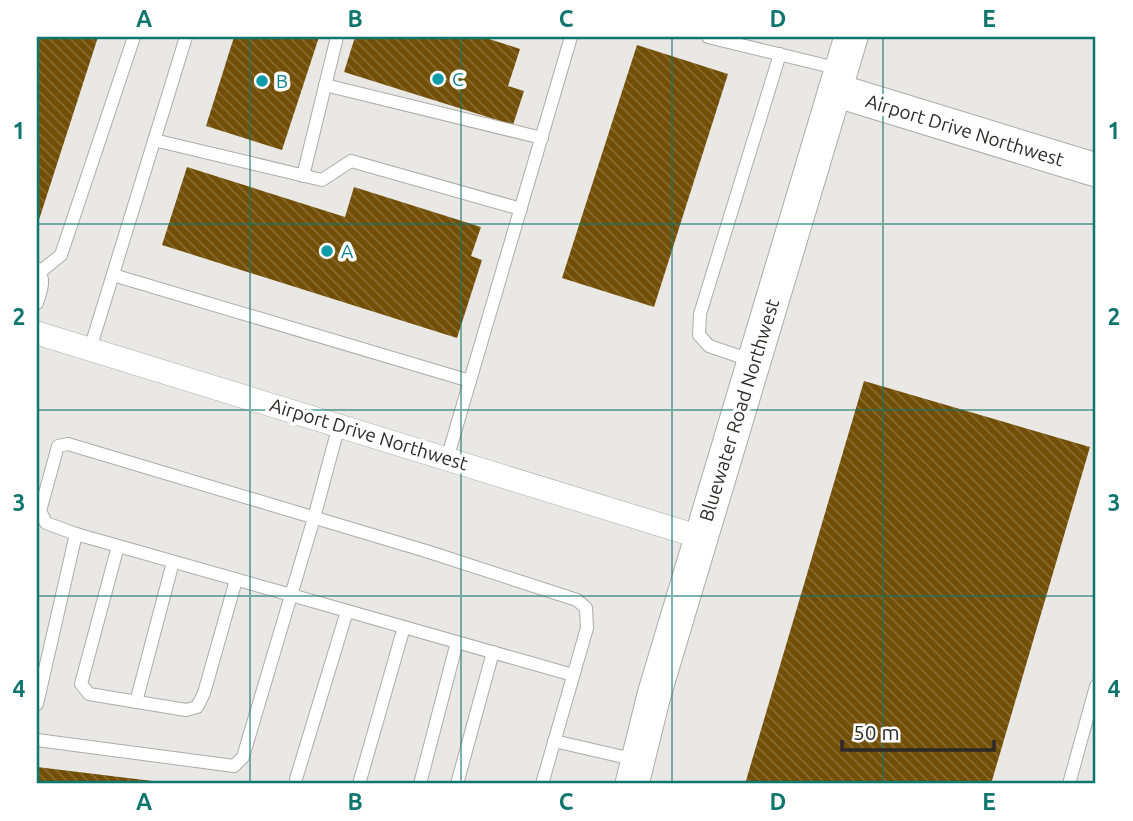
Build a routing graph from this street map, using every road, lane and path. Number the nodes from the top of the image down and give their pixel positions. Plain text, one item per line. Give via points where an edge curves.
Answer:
1 (134, 37) edge
2 (186, 37) edge
3 (337, 37) edge
4 (572, 37) edge
5 (708, 37) edge
6 (851, 37) edge
7 (780, 54) junction
8 (838, 80) junction
9 (325, 85) junction
10 (542, 138) junction
11 (154, 140) junction
12 (1096, 170) edge
13 (303, 176) junction
14 (521, 209) junction
15 (39, 270) edge
16 (113, 275) junction
17 (37, 303) edge
18 (37, 332) edge
19 (90, 349) junction
20 (753, 361) junction
21 (470, 381) junction
22 (339, 425) junction
23 (447, 458) junction
24 (314, 518) junction
25 (76, 534) junction
26 (700, 537) junction
27 (118, 546) junction
28 (173, 562) junction
29 (236, 580) junction
30 (291, 595) junction
31 (347, 611) junction
32 (404, 627) junction
33 (457, 642) junction
34 (493, 652) junction
35 (573, 675) junction
36 (1096, 686) edge
37 (136, 702) junction
38 (37, 704) edge
39 (37, 740) edge
40 (554, 741) junction
41 (635, 772) edge
42 (296, 779) dead end
43 (359, 784) edge
44 (420, 784) edge
45 (457, 784) edge
46 (542, 784) edge
47 (1069, 784) edge

1 - 15 lane via 61,255
2 - 11 lane
3 - 9 lane
4 - 10 lane
5 - 7 lane
6 - 8 street, Bluewater Road Northwest
7 - 8 lane
7 - 20 lane via 700,314 699,335 709,346
8 - 12 street, Airport Drive Northwest
8 - 20 street, Bluewater Road Northwest
9 - 10 lane
9 - 13 lane
10 - 14 lane
11 - 13 lane
11 - 16 lane
13 - 14 lane via 322,180 351,161
14 - 21 lane
15 - 17 lane via 43,285
16 - 19 lane
16 - 21 lane
18 - 19 street, Airport Drive Northwest
19 - 22 street, Airport Drive Northwest
20 - 26 street, Bluewater Road Northwest
21 - 23 lane
22 - 23 street, Airport Drive Northwest
22 - 24 lane
23 - 26 street, Airport Drive Northwest
24 - 25 lane via 68,444 58,446 40,511 46,523
24 - 30 lane
24 - 35 lane via 577,600 586,608 587,628
25 - 27 lane
25 - 38 lane
26 - 41 street, Bluewater Road Northwest
27 - 28 lane
27 - 37 lane via 81,684 89,694
28 - 29 lane
28 - 37 lane
29 - 30 lane
29 - 37 lane via 197,707 186,710
30 - 31 lane
30 - 39 lane via 243,757 234,766
31 - 32 lane
31 - 42 lane
32 - 33 lane
32 - 43 lane
33 - 34 lane
33 - 44 lane
34 - 35 lane
34 - 45 lane
35 - 40 lane
36 - 47 lane
40 - 41 lane
40 - 46 lane

